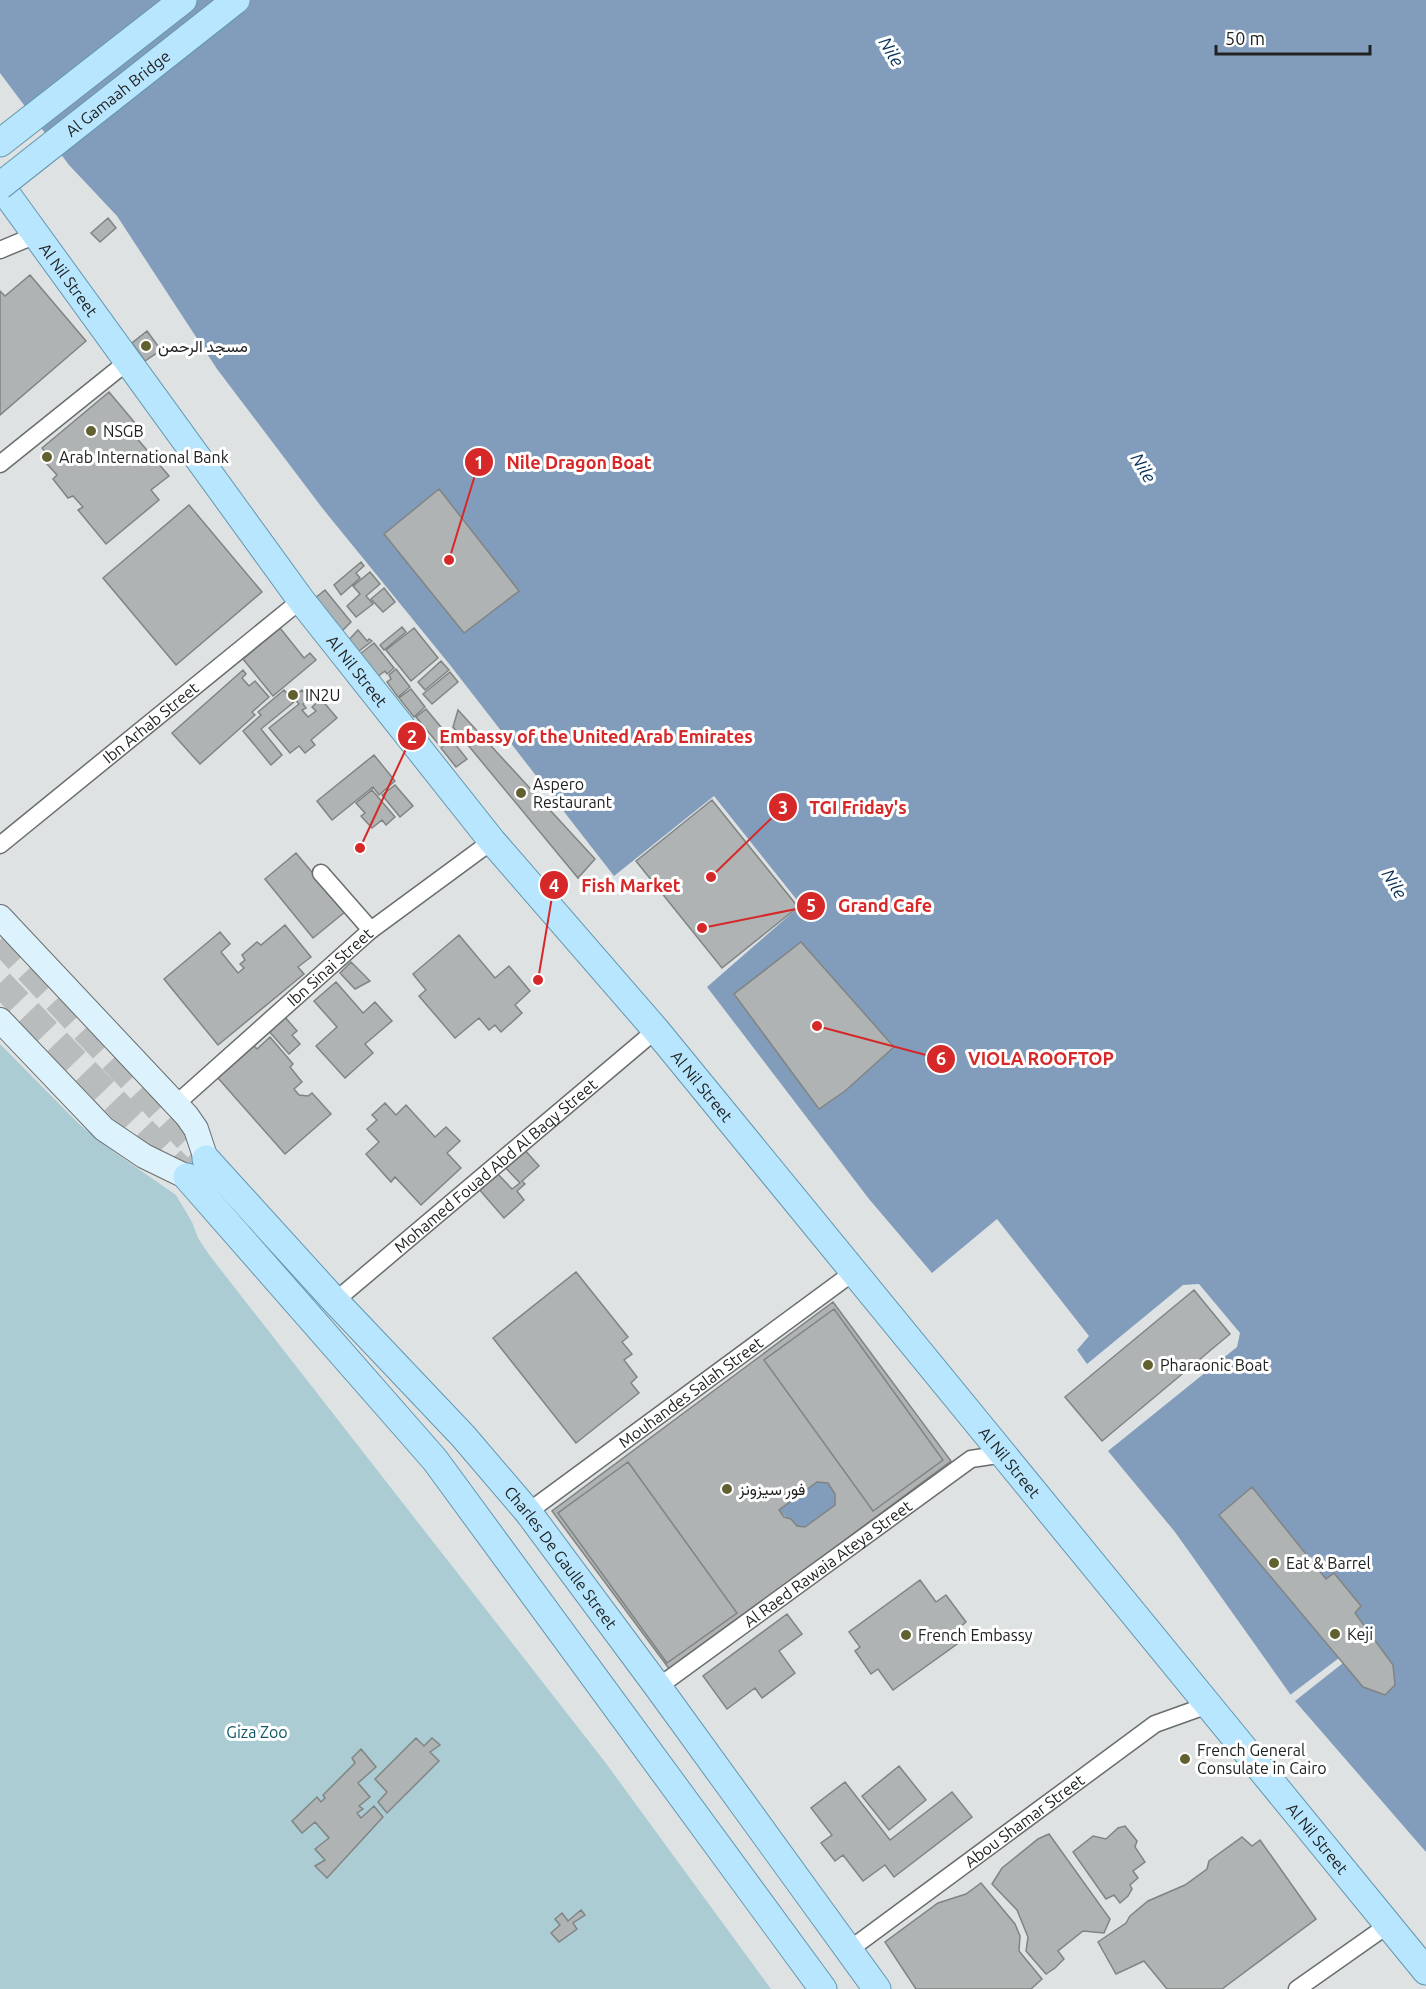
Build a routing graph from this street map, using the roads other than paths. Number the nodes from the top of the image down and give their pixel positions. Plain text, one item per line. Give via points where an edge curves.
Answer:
1 (183, 0) edge
2 (236, 0) edge
3 (0, 143) edge
4 (0, 185) edge
5 (36, 235) junction
6 (0, 250) edge
7 (127, 362) junction
8 (0, 464) edge
9 (301, 600) junction
10 (492, 841) junction
11 (0, 845) edge
12 (321, 873) dead end
13 (0, 916) edge
14 (371, 930) junction
15 (0, 1020) edge
16 (656, 1030) junction
17 (176, 1104) junction
18 (197, 1168) junction
19 (855, 1271) junction
20 (335, 1301) junction
21 (1004, 1454) junction
22 (528, 1512) junction
23 (658, 1687) junction
24 (1208, 1705) junction
25 (1388, 1925) junction
26 (849, 1950) junction
27 (1426, 1971) edge
28 (823, 1989) edge
29 (877, 1989) edge
30 (1297, 1989) edge

1 - 3 main road, Al Gamaah Bridge
2 - 4 main road, Al Gamaah Bridge, bridge
4 - 5 main road, Al Nil Street
5 - 6 street
5 - 7 main road, Al Nil Street
7 - 8 street
7 - 9 main road, Al Nil Street
9 - 10 main road, Al Nil Street
9 - 11 street, Ibn Arhab Street
10 - 14 street, Ibn Sinai Street
10 - 16 main road, Al Nil Street
12 - 14 street
13 - 17 street
14 - 17 street, Ibn Sinai Street
15 - 18 street via 104,1129 144,1156
16 - 19 main road, Al Nil Street
16 - 20 street, Mohamed Fouad Abd Al Baqy Street
17 - 18 street via 196,1129
18 - 20 main road, Charles De Gaulle Street
18 - 28 main road via 435,1460
19 - 21 main road, Al Nil Street
19 - 22 street, Mouhandes Salah Street
20 - 22 main road, Charles De Gaulle Street via 464,1436
21 - 23 street, Al Raed Rawaia Ateya Street via 971,1459
21 - 24 main road, Al Nil Street
22 - 23 main road, Charles De Gaulle Street
23 - 26 main road, Charles De Gaulle Street
24 - 25 main road, Al Nil Street
24 - 26 street, Abou Shamar Street via 1155,1724
25 - 27 main road, Al Nil Street
25 - 30 street
26 - 29 main road, Charles De Gaulle Street

